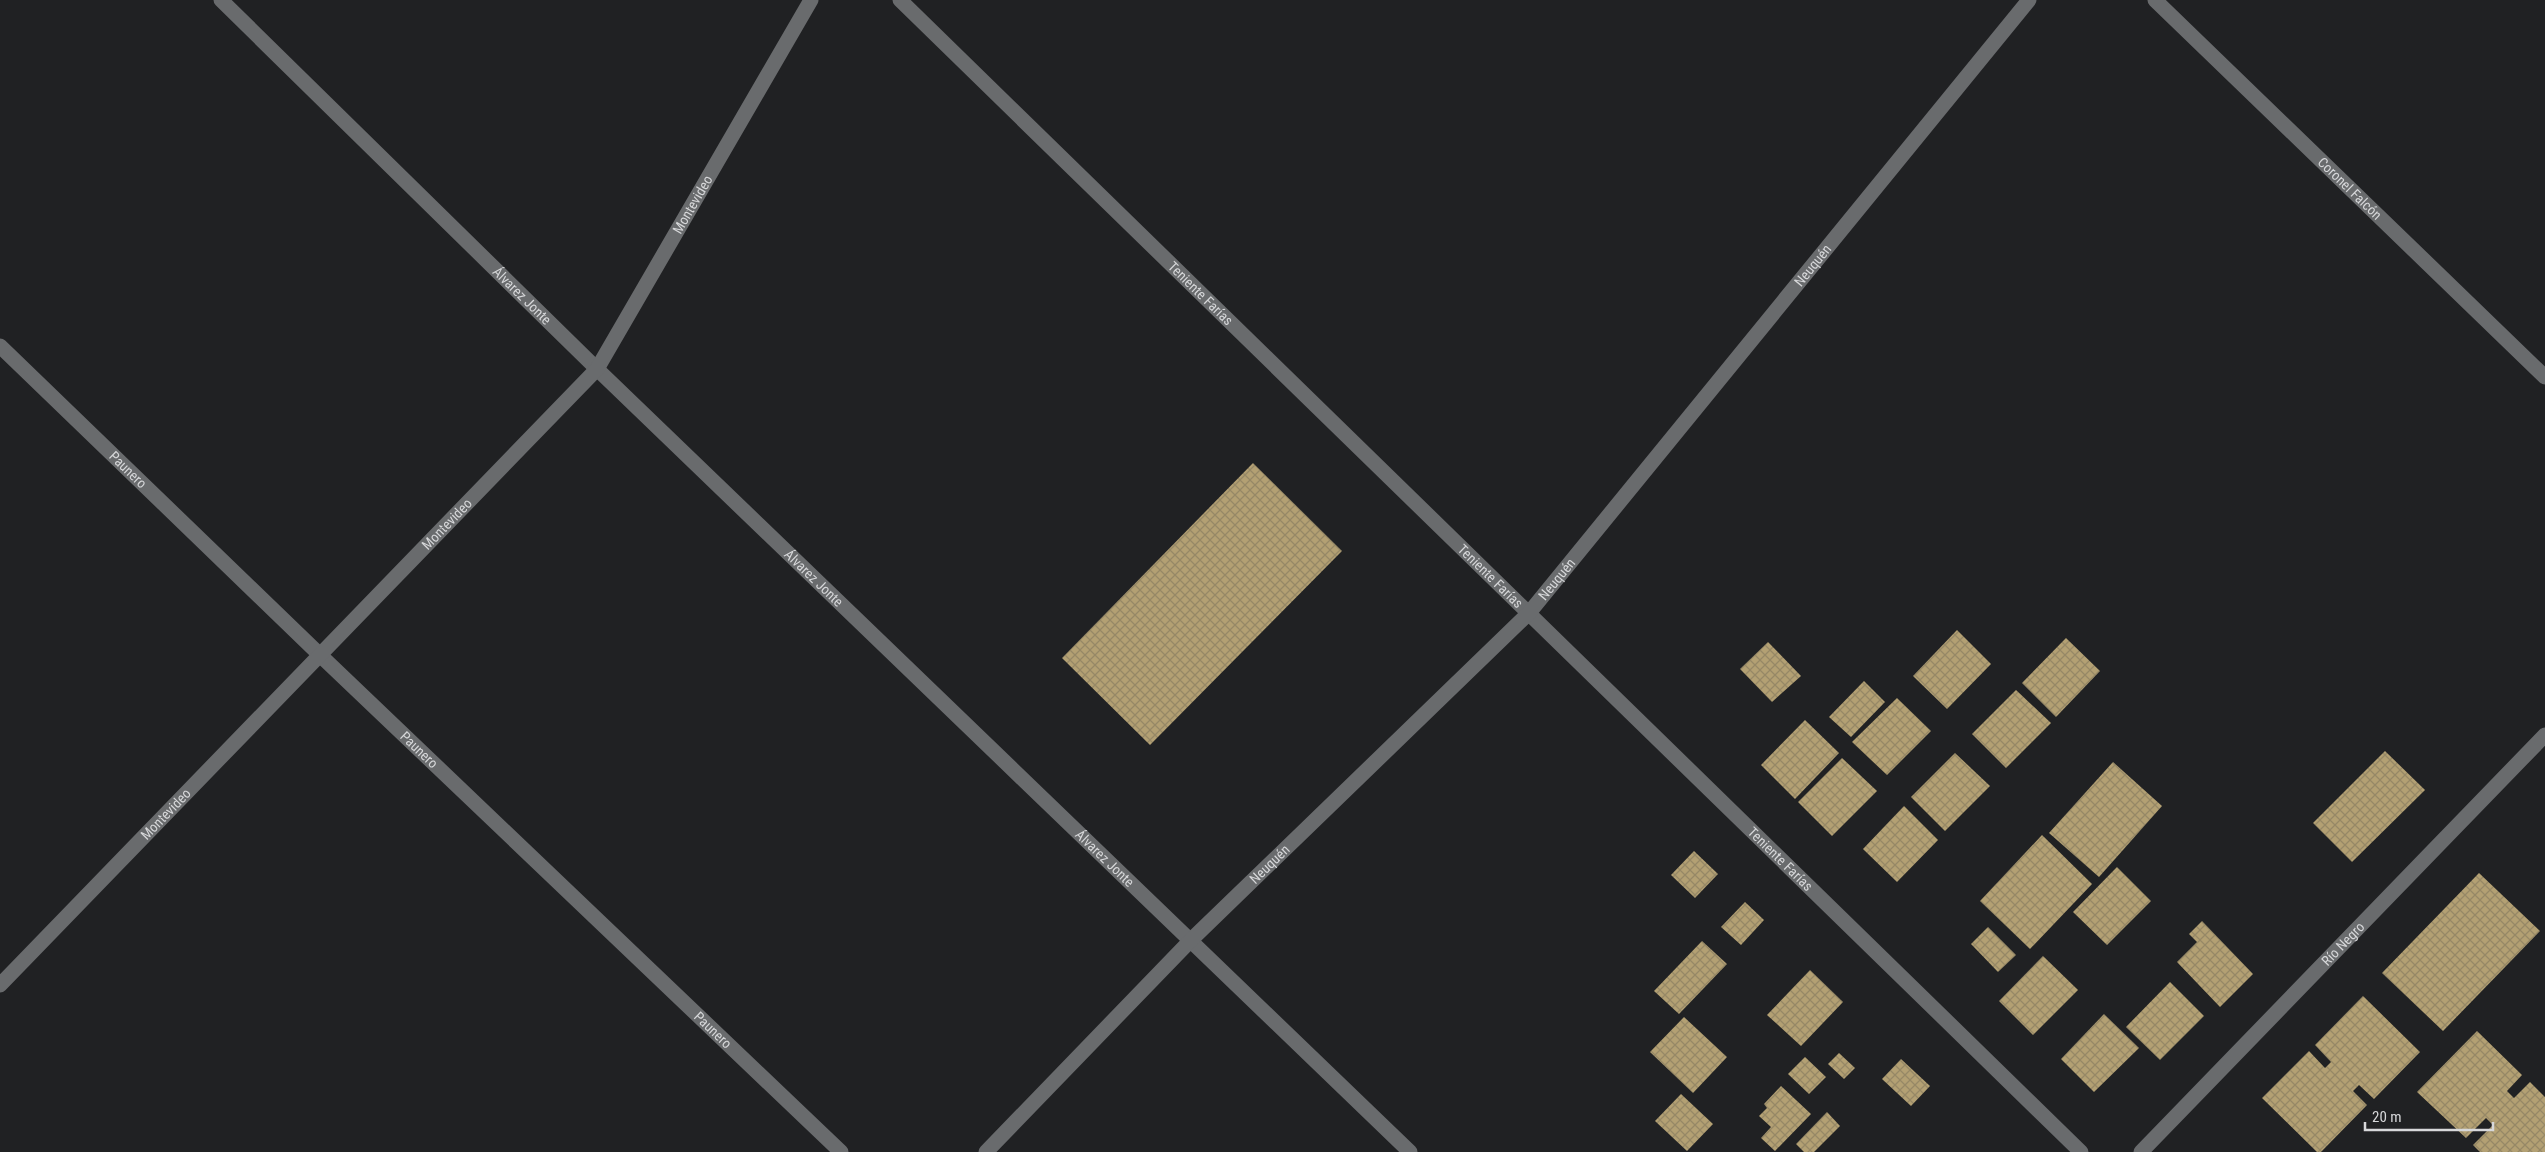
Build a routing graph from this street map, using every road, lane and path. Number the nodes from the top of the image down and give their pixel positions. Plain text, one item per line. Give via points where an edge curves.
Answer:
1 (222, 0) edge
2 (811, 0) edge
3 (900, 0) edge
4 (2029, 0) edge
5 (2155, 0) edge
6 (0, 346) edge
7 (597, 369) junction
8 (2545, 377) edge
9 (1529, 613) junction
10 (320, 655) junction
11 (2545, 735) edge
12 (1190, 941) junction
13 (0, 985) edge
14 (841, 1152) edge
15 (986, 1152) edge
16 (1410, 1152) edge
17 (2081, 1152) edge
18 (2141, 1152) edge

1 - 7 street, Álvarez Jonte
2 - 7 street, Montevideo
3 - 9 street, Teniente Farías
4 - 9 street, Neuquén
5 - 8 street, Coronel Falcón
6 - 10 street, Paunero
7 - 10 street, Montevideo
7 - 12 street, Álvarez Jonte
9 - 12 street, Neuquén
9 - 17 street, Teniente Farías
10 - 13 street, Montevideo
10 - 14 street, Paunero
11 - 18 street, Río Negro
12 - 15 street, Neuquén
12 - 16 street, Álvarez Jonte

